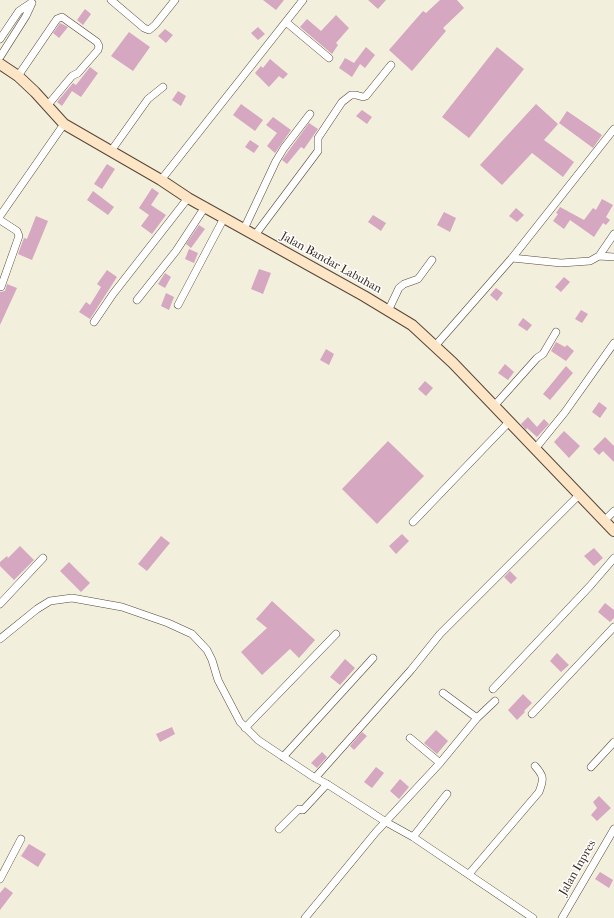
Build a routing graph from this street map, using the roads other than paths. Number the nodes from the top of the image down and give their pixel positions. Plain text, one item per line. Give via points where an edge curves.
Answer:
1 (111, 0) edge
2 (175, 0) edge
3 (303, 0) edge
4 (33, 1) edge
5 (286, 22) junction
6 (0, 39) edge
7 (0, 56) edge
8 (329, 58) dead end
9 (0, 64) edge
10 (391, 65) dead end
11 (18, 76) junction
12 (163, 87) dead end
13 (47, 106) junction
14 (310, 114) dead end
15 (64, 124) junction
16 (614, 129) edge
17 (111, 151) junction
18 (161, 180) junction
19 (188, 198) junction
20 (205, 207) junction
21 (0, 216) edge
22 (224, 218) junction
23 (0, 220) edge
24 (244, 229) junction
25 (614, 234) edge
26 (255, 236) junction
27 (599, 256) junction
28 (614, 257) edge
29 (512, 258) junction
30 (432, 260) dead end
31 (1, 286) edge
32 (137, 300) dead end
33 (178, 305) dead end
34 (388, 311) junction
35 (94, 322) dead end
36 (556, 332) dead end
37 (614, 343) edge
38 (435, 346) junction
39 (494, 405) junction
40 (509, 422) junction
41 (535, 449) junction
42 (579, 495) junction
43 (614, 511) edge
44 (605, 520) junction
45 (413, 522) dead end
46 (614, 531) edge
47 (43, 558) dead end
48 (614, 558) edge
49 (0, 604) edge
50 (614, 627) edge
51 (336, 634) dead end
52 (0, 639) edge
53 (373, 658) dead end
54 (493, 689) dead end
55 (443, 693) dead end
56 (496, 702) dead end
57 (532, 714) dead end
58 (477, 718) junction
59 (245, 728) junction
60 (410, 738) dead end
61 (614, 742) edge
62 (283, 757) junction
63 (440, 763) junction
64 (535, 766) dead end
65 (591, 767) dead end
66 (315, 778) junction
67 (327, 784) junction
68 (447, 794) dead end
69 (386, 822) junction
70 (279, 828) dead end
71 (614, 829) edge
72 (413, 837) junction
73 (21, 839) dead end
74 (469, 874) junction
75 (0, 878) edge
76 (306, 918) edge
77 (533, 918) edge
78 (562, 918) edge

1 - 2 street via 149,30
3 - 5 street
4 - 6 street via 19,11
4 - 7 street
5 - 8 street
5 - 18 street
9 - 11 main road, Jalan Bandar Labuhan
10 - 26 street via 366,96 351,95 342,102 318,138 318,151
11 - 13 main road, Jalan Bandar Labuhan
11 - 13 street via 59,18 62,17 98,42 98,50
12 - 17 street via 148,98
13 - 15 main road, Jalan Bandar Labuhan
14 - 24 street via 276,161
15 - 17 main road, Jalan Bandar Labuhan
15 - 21 street
16 - 29 street
17 - 18 main road, Jalan Bandar Labuhan
18 - 19 main road, Jalan Bandar Labuhan
19 - 20 main road, Jalan Bandar Labuhan
19 - 35 street
20 - 22 main road, Jalan Bandar Labuhan
20 - 32 street via 176,251
22 - 24 main road, Jalan Bandar Labuhan
22 - 33 street
23 - 31 street via 17,231 19,236
24 - 26 main road, Jalan Bandar Labuhan
25 - 27 street
26 - 34 main road, Jalan Bandar Labuhan
27 - 28 street
27 - 29 street via 590,261 561,263
29 - 38 street
30 - 34 street via 418,279 399,288
34 - 38 main road, Jalan Bandar Labuhan via 412,325
36 - 39 street via 543,354
37 - 41 street
38 - 39 main road, Jalan Bandar Labuhan
39 - 40 main road, Jalan Bandar Labuhan
40 - 41 main road, Jalan Bandar Labuhan
40 - 45 street
41 - 42 main road, Jalan Bandar Labuhan
42 - 44 main road, Jalan Bandar Labuhan
42 - 66 street via 440,634
43 - 44 street
44 - 46 main road, Jalan Bandar Labuhan
47 - 49 street
48 - 54 street
50 - 57 street
51 - 59 street
52 - 59 street via 50,601 72,598 122,607 168,623 192,634 207,650 218,680
53 - 62 street
55 - 58 street
56 - 58 street
58 - 63 street
59 - 62 street
60 - 63 street
61 - 65 street
62 - 66 street
63 - 69 street
64 - 74 street via 542,774 543,782 539,792
66 - 67 street
67 - 69 street
67 - 70 street via 303,810 299,809
68 - 72 street
69 - 72 street
69 - 76 street
71 - 78 street, Jalan Inpres
72 - 74 street
73 - 75 street
74 - 77 street

